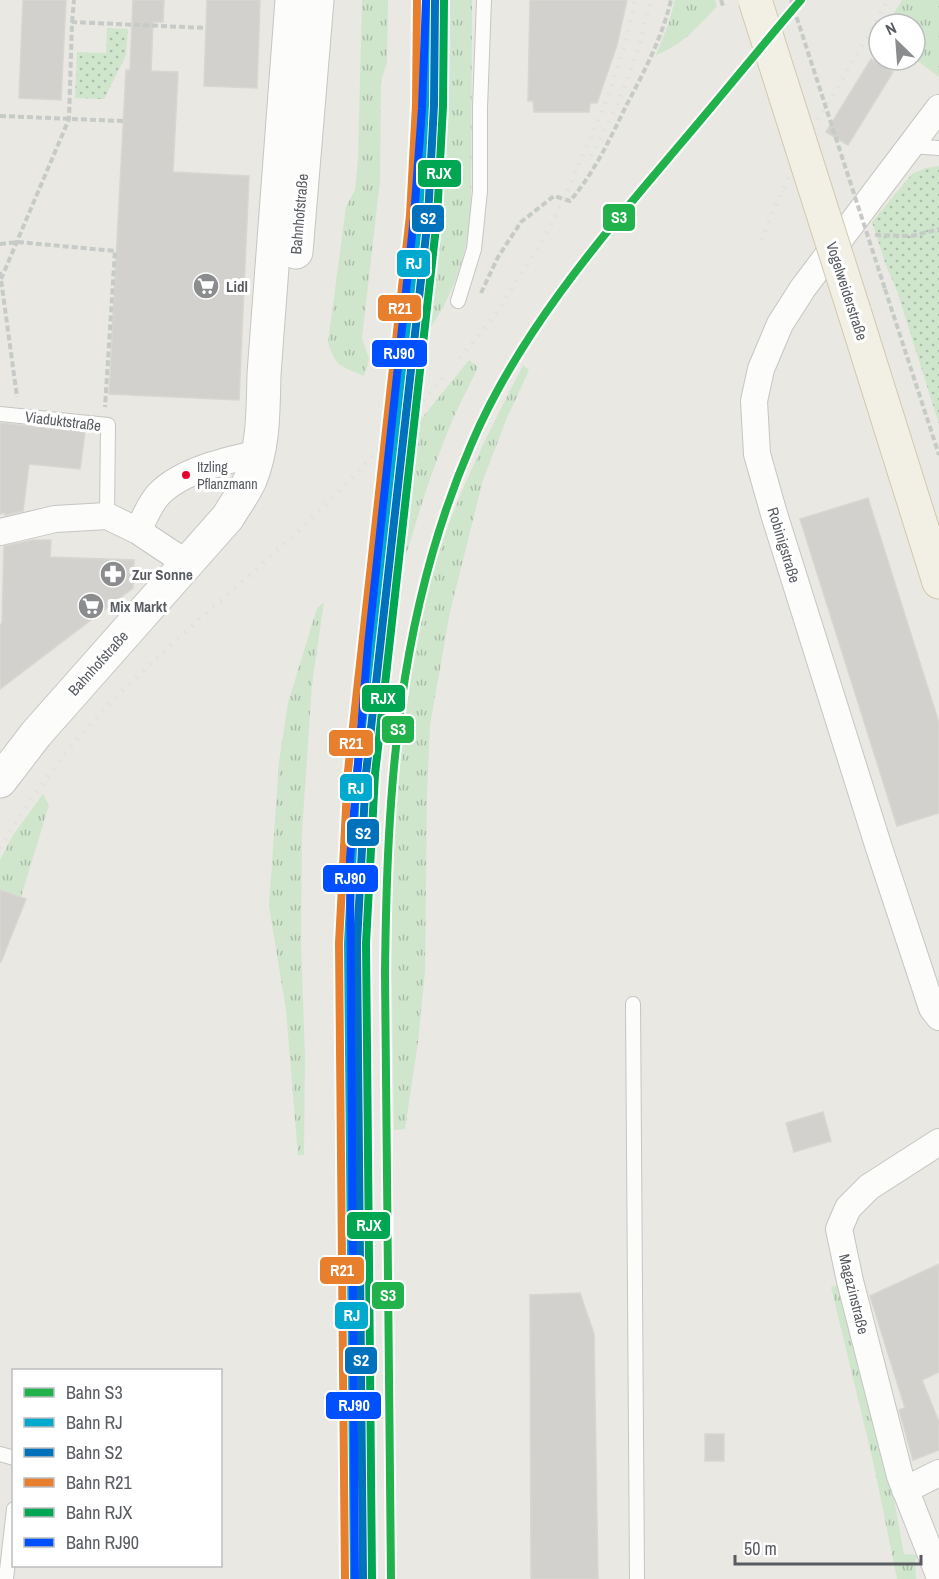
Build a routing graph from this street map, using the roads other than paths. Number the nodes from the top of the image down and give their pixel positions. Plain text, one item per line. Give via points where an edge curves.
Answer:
1 (292, 0) edge
2 (317, 0) edge
3 (484, 0) edge
4 (755, 0) edge
5 (939, 108) edge
6 (910, 146) junction
7 (939, 148) edge
8 (458, 301) road end
9 (0, 414) edge
10 (261, 438) junction
11 (107, 516) junction
12 (138, 531) junction
13 (0, 532) edge
14 (190, 562) junction
15 (939, 582) edge
16 (0, 781) edge
17 (633, 1004) dead end
18 (939, 1017) edge
19 (939, 1142) edge
20 (939, 1473) edge
21 (905, 1490) junction
22 (12, 1526) edge
23 (938, 1568) edge
24 (6, 1579) edge
25 (637, 1579) edge

1 - 10 main road, Bahnhofstraße
2 - 10 main road, Bahnhofstraße via 284,376
3 - 8 lane via 480,191 474,249
4 - 15 main road, Vogelweiderstraße, bridge
5 - 6 street, Robinigstraße
6 - 7 lane
6 - 18 street, Robinigstraße via 780,324 761,369 754,401 757,454 774,514 879,848 932,1008
9 - 11 lane, Viaduktstraße via 108,425
10 - 12 street via 233,459 186,476 158,494
10 - 14 main road, Bahnhofstraße via 249,482 228,517
11 - 12 street
11 - 13 street via 55,519
12 - 14 street
14 - 16 main road, Bahnhofstraße via 36,734
17 - 25 lane
19 - 21 street, Magazinstraße via 869,1187 848,1208 839,1229
20 - 21 street
21 - 23 street, Magazinstraße
22 - 24 lane

